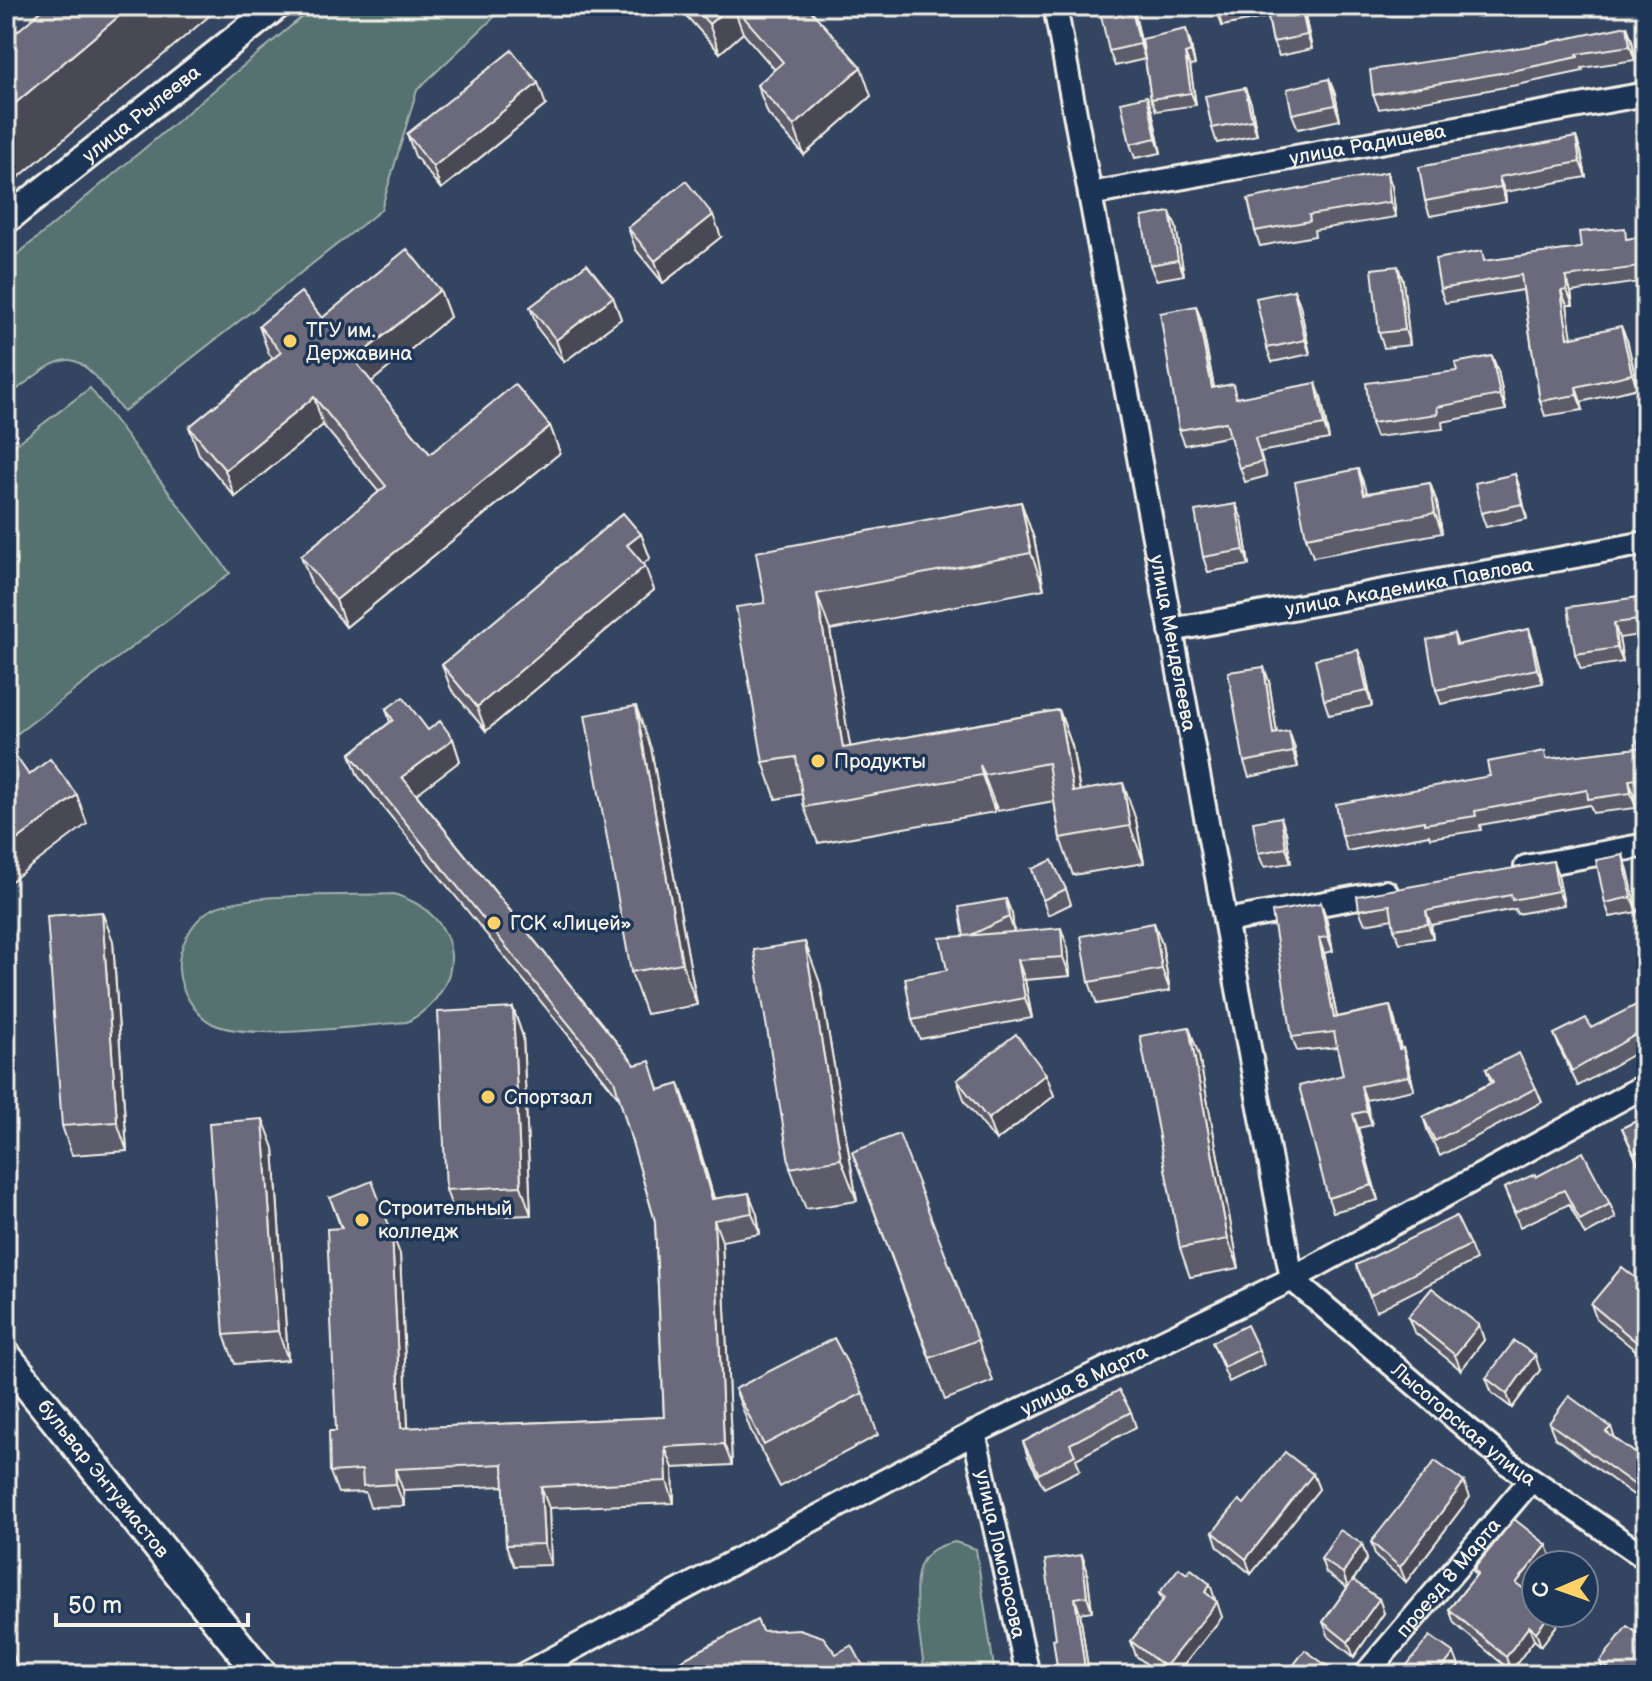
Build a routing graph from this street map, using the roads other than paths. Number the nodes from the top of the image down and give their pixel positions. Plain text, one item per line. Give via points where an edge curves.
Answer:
1 (277, 6) edge
2 (1055, 6) edge
3 (1646, 94) edge
4 (1090, 194) junction
5 (6, 220) edge
6 (1646, 543) edge
7 (1171, 630) junction
8 (1646, 845) edge
9 (1506, 870) edge
10 (1412, 887) edge
11 (1226, 921) junction
12 (1646, 1085) edge
13 (1292, 1279) junction
14 (6, 1357) edge
15 (974, 1433) junction
16 (1531, 1480) junction
17 (1646, 1558) edge
18 (262, 1675) edge
19 (523, 1675) edge
20 (1028, 1675) edge
21 (1365, 1675) edge

1 - 5 street, улица Рылеева
2 - 4 street, улица Менделеева
3 - 4 street, улица Радищева
4 - 7 street, улица Менделеева
6 - 7 street, улица Академика Павлова
7 - 11 street, улица Менделеева
8 - 9 street
10 - 11 street
11 - 13 street, улица Менделеева
12 - 13 street, улица 8 Марта
13 - 15 street, улица 8 Марта
13 - 16 street, Лысогорская улица
14 - 18 main road, бульвар Энтузиастов
15 - 19 street, улица 8 Марта
15 - 20 street, улица Ломоносова
16 - 17 street, Лысогорская улица
16 - 21 street, проезд 8 Марта

